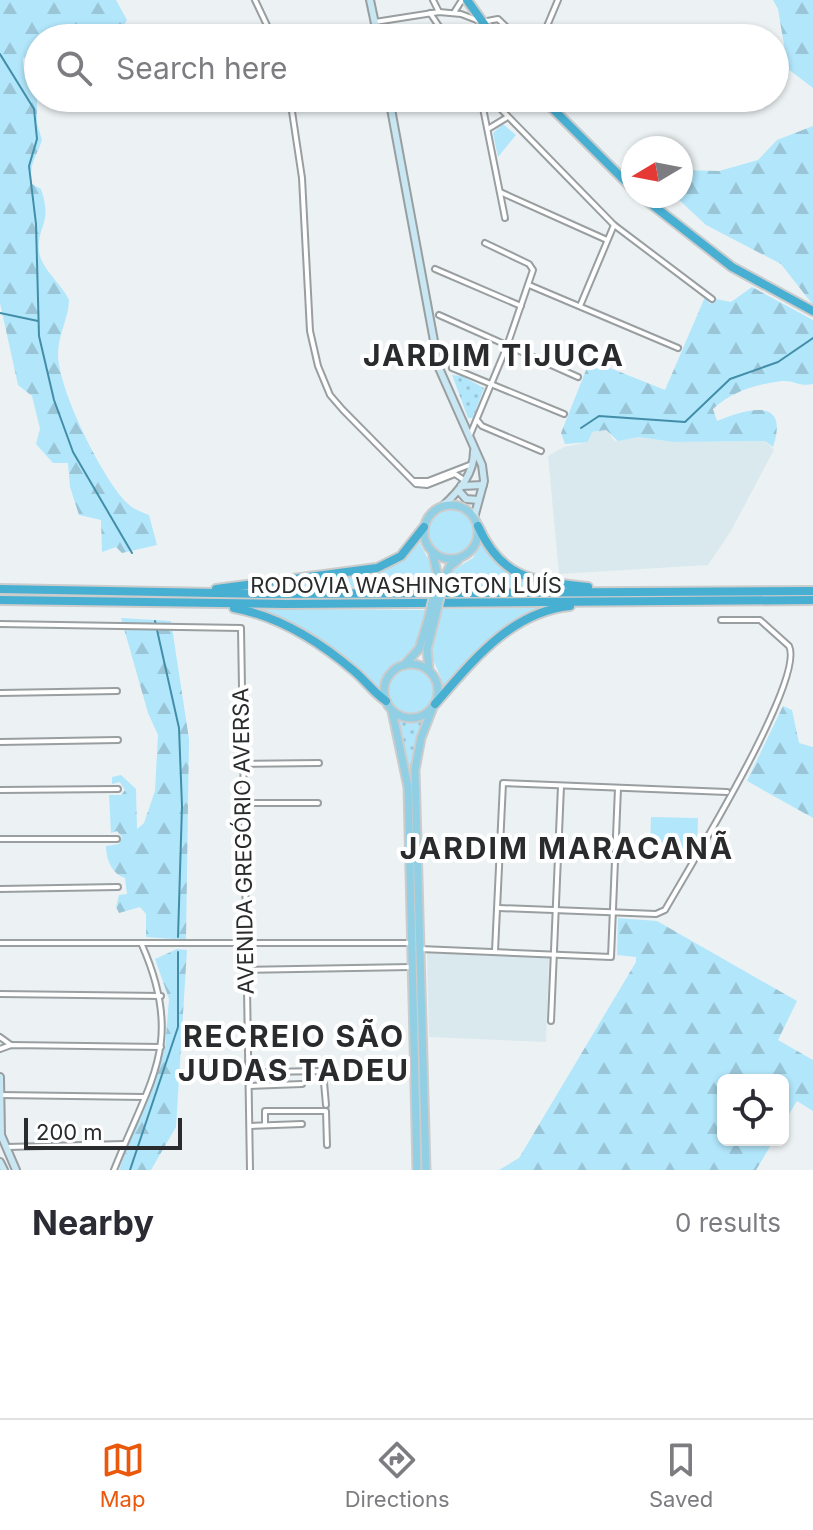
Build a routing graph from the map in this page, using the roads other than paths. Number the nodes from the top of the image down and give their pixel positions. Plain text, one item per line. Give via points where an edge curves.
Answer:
1 (255, 0) edge
2 (370, 0) edge
3 (433, 0) edge
4 (464, 0) edge
5 (558, 0) edge
6 (439, 12) junction
7 (452, 12) junction
8 (430, 13) junction
9 (375, 22) joint
10 (482, 22) junction
11 (266, 24) edge
12 (437, 24) edge
13 (503, 24) edge
14 (548, 24) edge
15 (292, 112) edge
16 (392, 112) edge
17 (484, 112) edge
18 (501, 112) edge
19 (556, 112) edge
20 (506, 118) junction
21 (488, 130) junction
22 (621, 177) edge
23 (500, 192) junction
24 (656, 208) edge
25 (505, 218) dead end
26 (614, 225) junction
27 (607, 240) junction
28 (485, 243) dead end
29 (435, 269) dead end
30 (529, 285) junction
31 (712, 299) dead end
32 (521, 306) junction
33 (580, 306) junction
34 (813, 311) edge
35 (439, 315) dead end
36 (507, 346) junction
37 (678, 348) dead end
38 (452, 368) dead end
39 (578, 377) dead end
40 (490, 385) junction
41 (564, 414) dead end
42 (476, 419) junction
43 (462, 423) junction
44 (469, 438) junction
45 (473, 447) junction
46 (541, 451) dead end
47 (473, 464) junction
48 (484, 472) junction
49 (414, 481) junction
50 (483, 485) junction
51 (462, 486) junction
52 (479, 500) junction
53 (443, 506) junction
54 (476, 522) junction
55 (424, 527) junction
56 (430, 550) junction
57 (464, 556) junction
58 (442, 577) junction
59 (0, 589) edge
60 (624, 591) junction
61 (813, 591) edge
62 (162, 593) junction
63 (0, 600) edge
64 (197, 601) junction
65 (630, 601) junction
66 (813, 602) edge
67 (721, 620) dead end
68 (431, 621) junction
69 (0, 624) edge
70 (404, 665) junction
71 (430, 672) junction
72 (117, 691) dead end
73 (0, 693) edge
74 (386, 701) junction
75 (434, 705) junction
76 (392, 711) junction
77 (118, 740) dead end
78 (0, 742) edge
79 (319, 763) dead end
80 (242, 764) junction
81 (561, 786) junction
82 (618, 788) junction
83 (118, 789) dead end
84 (0, 790) edge
85 (727, 792) dead end
86 (242, 803) junction
87 (318, 803) dead end
88 (0, 839) edge
89 (117, 839) dead end
90 (118, 887) dead end
91 (0, 889) edge
92 (499, 908) junction
93 (555, 911) junction
94 (613, 912) junction
95 (0, 943) edge
96 (410, 943) junction
97 (142, 945) junction
98 (245, 946) junction
99 (419, 949) junction
100 (495, 951) junction
101 (554, 955) junction
102 (411, 967) junction
103 (246, 970) junction
104 (0, 994) edge
105 (161, 996) junction
106 (551, 1021) dead end
107 (0, 1037) edge
108 (11, 1045) junction
109 (161, 1047) junction
110 (0, 1049) edge
111 (0, 1077) edge
112 (302, 1084) dead end
113 (264, 1085) junction
114 (249, 1086) junction
115 (0, 1095) edge
116 (144, 1097) junction
117 (326, 1105) dead end
118 (302, 1124) dead end
119 (265, 1125) junction
120 (250, 1126) junction
121 (23, 1144) junction
122 (124, 1144) junction
123 (327, 1145) dead end
124 (3, 1148) edge
125 (9, 1156) junction
126 (0, 1161) edge
127 (4, 1170) edge
128 (16, 1170) edge
129 (114, 1170) edge
130 (250, 1170) edge
131 (417, 1170) edge
132 (426, 1170) edge

1 - 11 street
2 - 9 street
3 - 6 street
4 - 7 street
4 - 10 highway
5 - 14 street
6 - 7 street
6 - 8 street
7 - 10 street
8 - 9 street
8 - 12 street
10 - 13 street via 498,19
15 - 49 street via 300,155 310,331 318,366 330,395
16 - 43 street via 439,368
17 - 21 street
18 - 20 street
19 - 22 highway
20 - 21 street
20 - 26 street
21 - 23 street
23 - 25 street
23 - 27 street
24 - 34 highway via 732,267
26 - 27 street
26 - 31 street
27 - 33 street
28 - 30 street via 531,265
29 - 32 street
30 - 32 street
30 - 33 street
32 - 36 street
33 - 37 street
35 - 36 street
36 - 39 street
36 - 40 street
38 - 40 street
40 - 41 street
40 - 42 street
42 - 43 street
42 - 44 street
42 - 46 street
43 - 44 street
44 - 45 street
45 - 47 street
45 - 48 street
47 - 48 street
47 - 49 street
47 - 51 street
48 - 50 street
49 - 51 street via 427,485 455,474
50 - 51 street
50 - 52 street
51 - 52 street via 466,499
51 - 53 street
52 - 54 street
53 - 54 main road via 460,506
53 - 55 main road via 430,514
54 - 57 main road via 477,540
54 - 60 highway via 494,557 519,575
55 - 56 main road
55 - 62 highway via 401,556 377,568
56 - 57 main road via 446,559
56 - 58 main road
57 - 58 main road
58 - 68 main road, bridge
59 - 62 highway, RODOVIA WASHINGTON LUÍS
60 - 61 highway, RODOVIA WASHINGTON LUÍS
60 - 62 highway, RODOVIA WASHINGTON LUÍS
63 - 64 highway, RODOVIA WASHINGTON LUÍS
64 - 65 highway, RODOVIA WASHINGTON LUÍS
64 - 74 highway via 242,610 296,631 343,662
65 - 66 highway, RODOVIA WASHINGTON LUÍS
65 - 75 highway via 561,607 523,620 495,641
67 - 94 street via 760,620 789,646 791,663 783,689 744,773 665,910
68 - 70 main road via 419,649
68 - 71 main road
69 - 80 street, AVENIDA GREGÓRIO AVERSA via 241,628
70 - 71 main road
70 - 74 main road via 389,675
71 - 75 main road via 437,687
72 - 73 street
74 - 76 main road
75 - 76 main road via 418,717
75 - 99 main road via 415,770
76 - 96 main road via 407,770
77 - 78 street
79 - 80 street
80 - 86 street, AVENIDA GREGÓRIO AVERSA
81 - 82 street
81 - 92 street via 503,783
81 - 93 street
82 - 85 street
82 - 94 street
83 - 84 street
86 - 87 street
86 - 98 street, AVENIDA GREGÓRIO AVERSA
88 - 89 street
90 - 91 street
92 - 93 street
92 - 100 street
93 - 94 street
93 - 101 street
94 - 101 street via 611,957
95 - 97 street
96 - 98 street
96 - 102 main road
97 - 98 street
97 - 105 street
98 - 103 street, AVENIDA GREGÓRIO AVERSA
99 - 100 street
99 - 132 main road
100 - 101 street
101 - 106 street
102 - 103 street
102 - 131 main road
103 - 114 street, AVENIDA GREGÓRIO AVERSA
104 - 105 street
105 - 109 street
107 - 108 street
108 - 109 street
108 - 110 street
109 - 116 street
111 - 115 street
112 - 113 street
113 - 114 street
113 - 117 street via 264,1072 323,1071
114 - 120 street, AVENIDA GREGÓRIO AVERSA
115 - 116 street
115 - 124 street
116 - 122 street
118 - 119 street
119 - 120 street
119 - 123 street via 265,1111 326,1111
120 - 130 street, AVENIDA GREGÓRIO AVERSA
121 - 122 street
121 - 124 street
121 - 125 street
122 - 129 street
124 - 125 street
125 - 126 street
125 - 128 street
126 - 127 street

